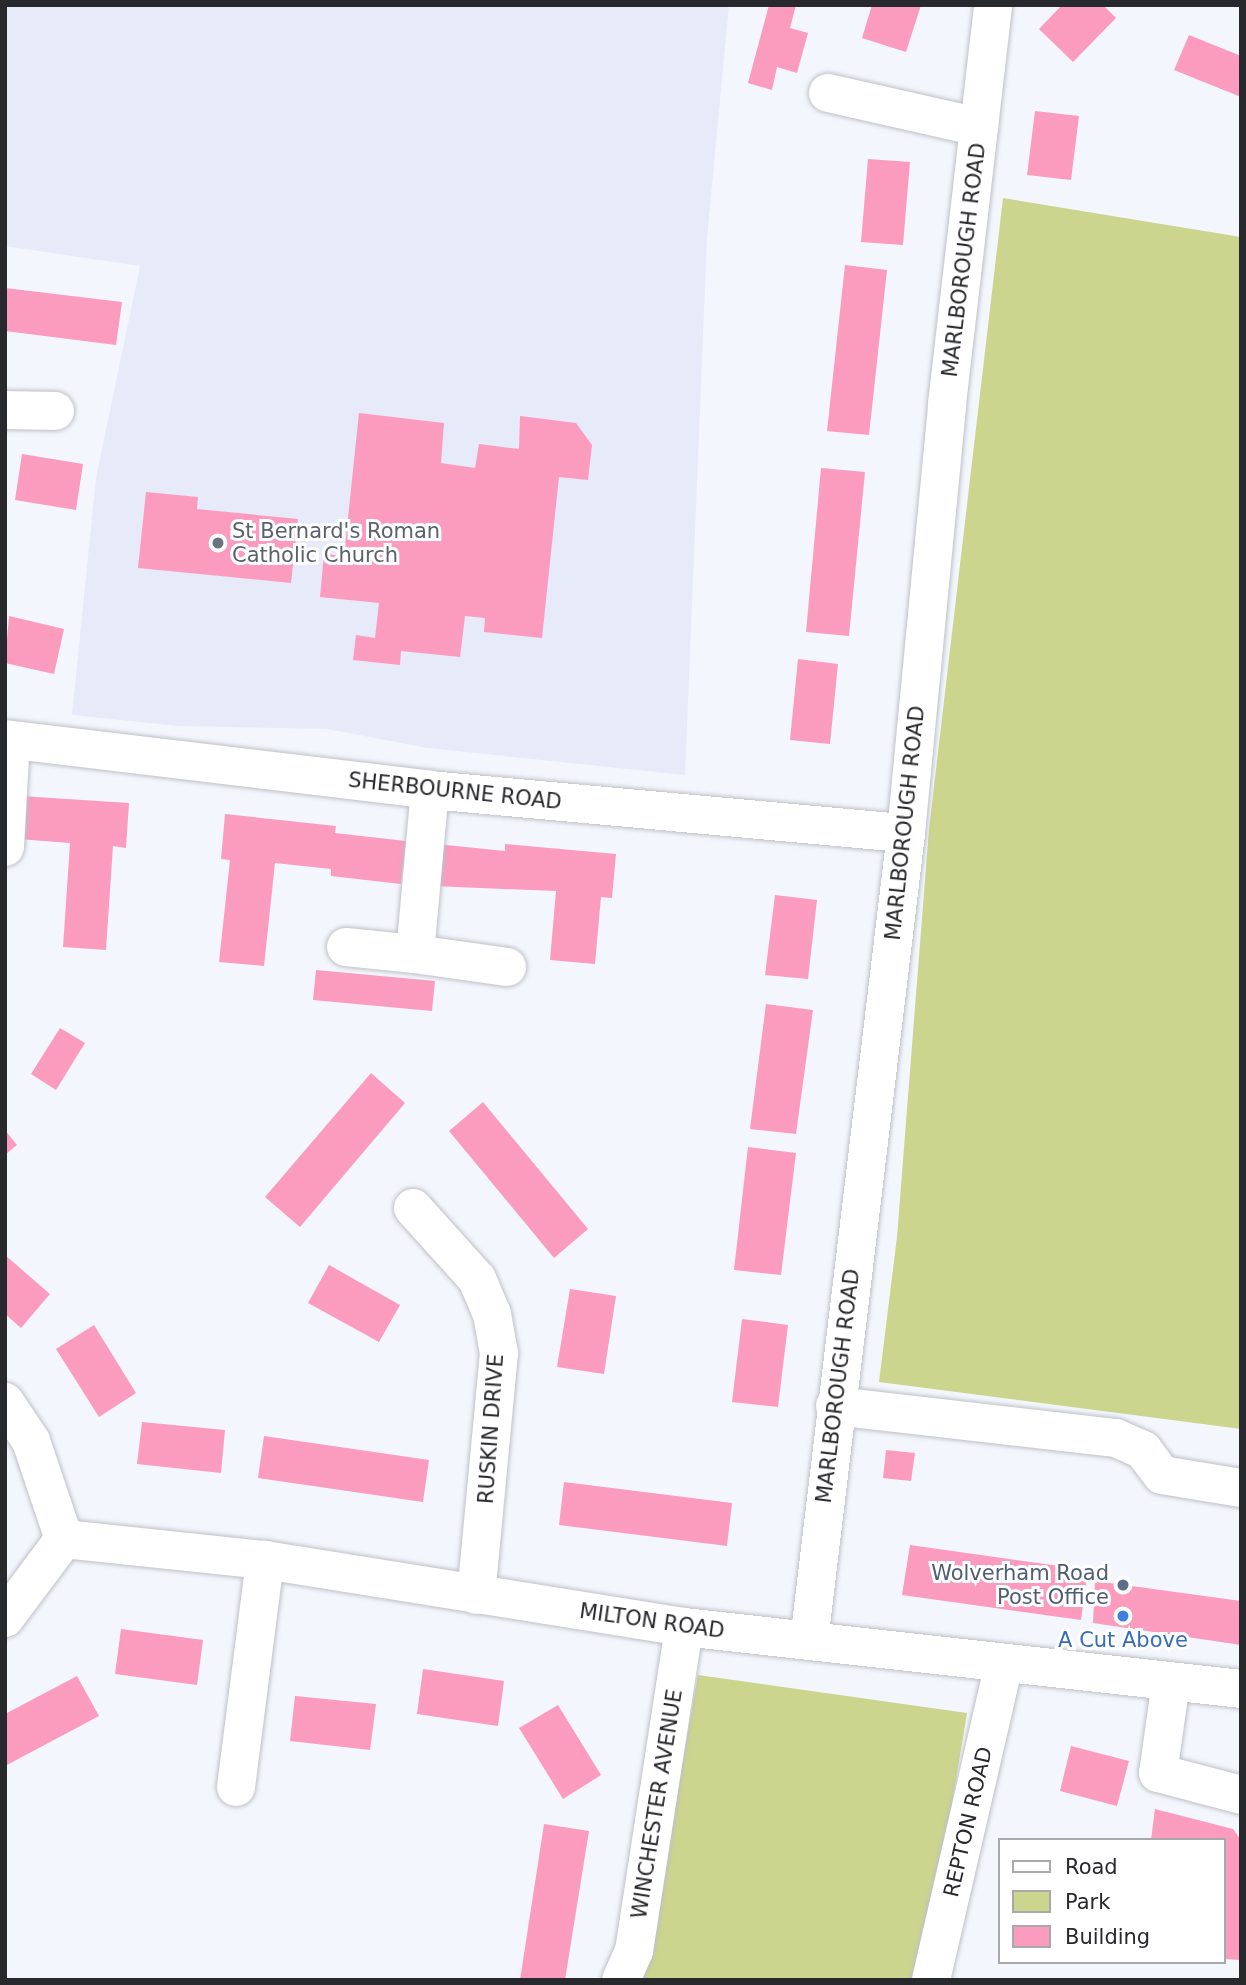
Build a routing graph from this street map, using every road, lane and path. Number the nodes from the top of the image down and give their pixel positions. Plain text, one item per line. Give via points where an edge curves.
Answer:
1 (993, 5) edge
2 (828, 93) dead end
3 (979, 127) junction
4 (5, 410) edge
5 (55, 411) dead end
6 (8, 740) edge
7 (430, 790) junction
8 (906, 833) junction
9 (5, 847) edge
10 (346, 947) dead end
11 (415, 954) junction
12 (507, 967) dead end
13 (412, 1208) dead end
14 (5, 1402) edge
15 (835, 1406) junction
16 (1241, 1488) edge
17 (65, 1539) junction
18 (265, 1560) junction
19 (476, 1595) junction
20 (5, 1618) edge
21 (684, 1627) junction
22 (809, 1641) junction
23 (1004, 1664) junction
24 (1171, 1682) junction
25 (1241, 1689) edge
26 (236, 1787) dead end
27 (1241, 1796) edge
28 (621, 1980) edge
29 (931, 1980) edge

1 - 3 street, MARLBOROUGH ROAD
2 - 3 street
3 - 8 street, MARLBOROUGH ROAD
4 - 5 street
6 - 7 street, SHERBOURNE ROAD
6 - 9 street
7 - 8 street, SHERBOURNE ROAD
7 - 11 street
8 - 15 street, MARLBOROUGH ROAD
10 - 11 street
11 - 12 street
13 - 19 street, RUSKIN DRIVE via 477,1279 492,1314 499,1353
14 - 17 street via 31,1441
15 - 16 street via 1116,1438 1143,1450 1162,1475
15 - 22 street, MARLBOROUGH ROAD
17 - 18 street, MILTON ROAD
17 - 20 street
18 - 19 street, MILTON ROAD
18 - 26 street
19 - 21 street, MILTON ROAD
21 - 22 street, MILTON ROAD
21 - 28 street, WINCHESTER AVENUE via 634,1951
22 - 23 street, MILTON ROAD
23 - 24 street, MILTON ROAD
23 - 29 street, REPTON ROAD
24 - 25 street, MILTON ROAD
24 - 27 street via 1158,1773

